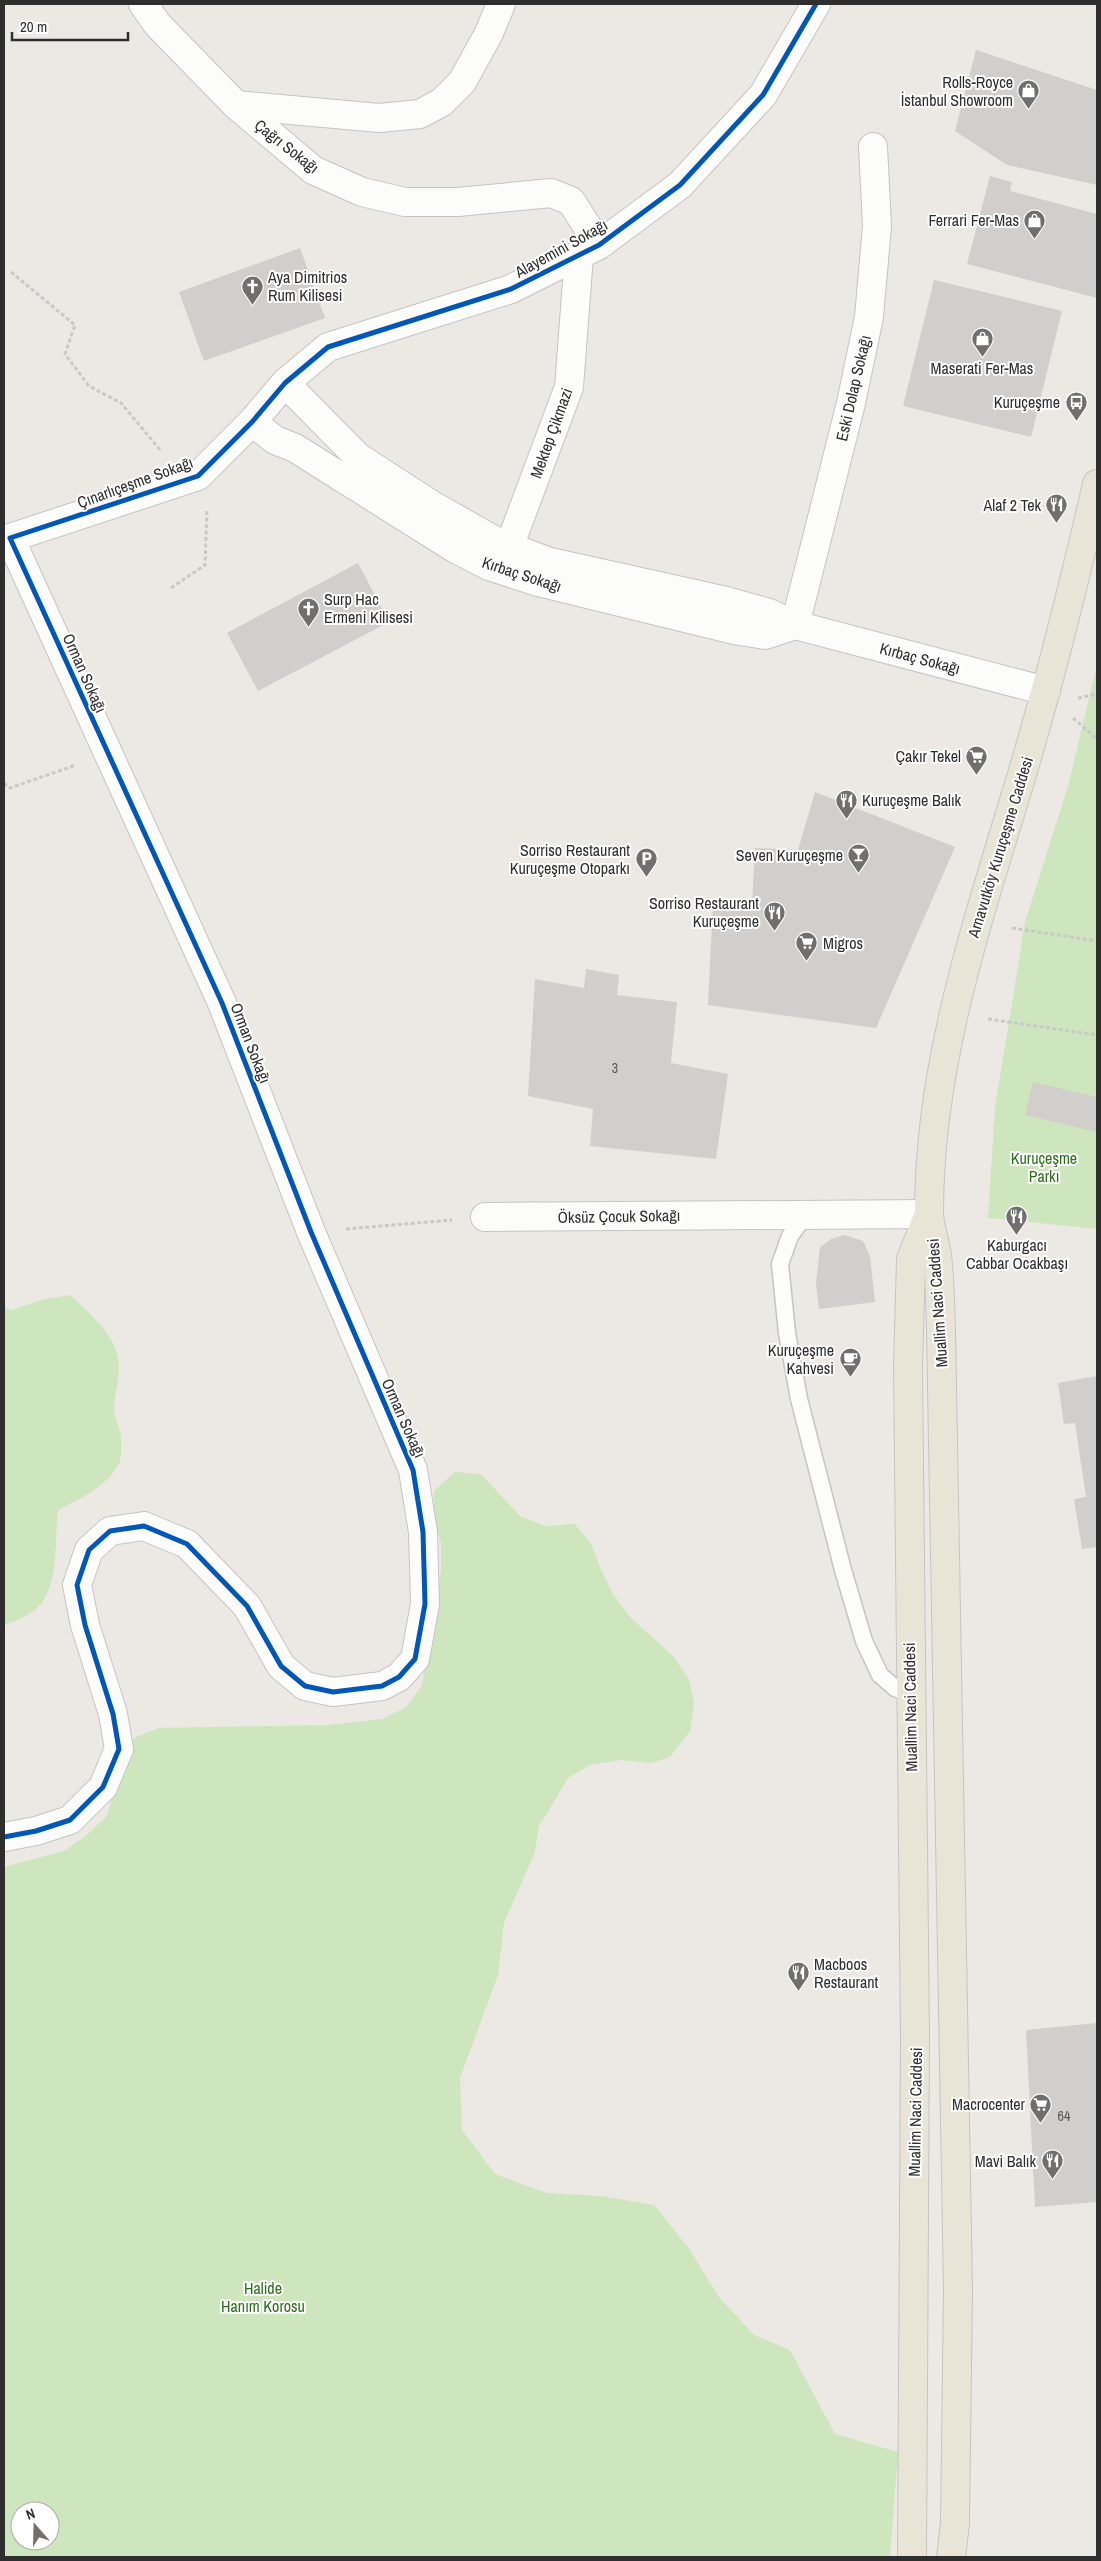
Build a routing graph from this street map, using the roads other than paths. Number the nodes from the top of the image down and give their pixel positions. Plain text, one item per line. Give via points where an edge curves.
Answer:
1 (143, 4) edge
2 (501, 4) edge
3 (816, 4) edge
4 (236, 106) junction
5 (873, 147) dead end
6 (589, 251) junction
7 (285, 383) junction
8 (252, 422) junction
9 (1097, 484) edge
10 (10, 538) joint
11 (509, 547) junction
12 (536, 569) junction
13 (795, 625) junction
14 (1046, 691) junction
15 (806, 1214) junction
16 (929, 1214) junction
17 (485, 1217) road end
18 (910, 1694) junction
19 (947, 1699) junction
20 (4, 1836) edge
21 (912, 2557) edge
22 (952, 2557) edge

1 - 4 street, Çağrı Sokağı via 158,25
2 - 4 street via 462,82 442,102 420,114 379,118
3 - 6 street, Alayemini Sokağı via 763,95 680,185
4 - 6 street, Çağrı Sokağı via 313,170 362,192 405,202 458,202 551,192 571,201
5 - 13 street, Eski Dolap Sokağı via 877,226 869,317 851,403
6 - 7 street, Alayemini Sokağı via 511,289 328,347
6 - 11 street, Mektep Çikmazi via 569,387
7 - 8 street, Alayemini Sokağı
7 - 11 street, Kırbaç Sokağı via 358,457 432,505
8 - 10 street, Çınarlıçeşme Sokağı via 198,476
8 - 12 street, Kırbaç Sokağı via 275,440 296,448 454,548 489,566
9 - 14 main road, Arnavutköy Kuruçeşme Caddesi
10 - 20 street, Orman Sokağı via 222,1003 311,1232 413,1470 424,1532 425,1604 415,1659 399,1678 382,1686 333,1692 305,1686 281,1666 247,1606 187,1544 144,1526 110,1530 89,1550 77,1585 85,1625 113,1714 119,1748 103,1787 70,1820 36,1831
11 - 12 street, Kırbaç Sokağı
12 - 13 street, Kırbaç Sokağı via 764,635
13 - 14 street, Kırbaç Sokağı
14 - 16 main road, Arnavutköy Kuruçeşme Caddesi via 976,923 953,1013 938,1106
15 - 16 street, Öksüz Çocuk Sokağı
15 - 17 street, Öksüz Çocuk Sokağı
15 - 18 lane via 790,1236 780,1264 787,1333 799,1399 864,1641 880,1674 895,1688
16 - 18 main road, Muallim Naci Caddesi via 911,1259 908,1366
16 - 19 main road, Muallim Naci Caddesi via 937,1256 941,1329
18 - 19 main road
18 - 21 main road, Muallim Naci Caddesi via 915,2038
19 - 22 main road, Muallim Naci Caddesi via 958,2290

